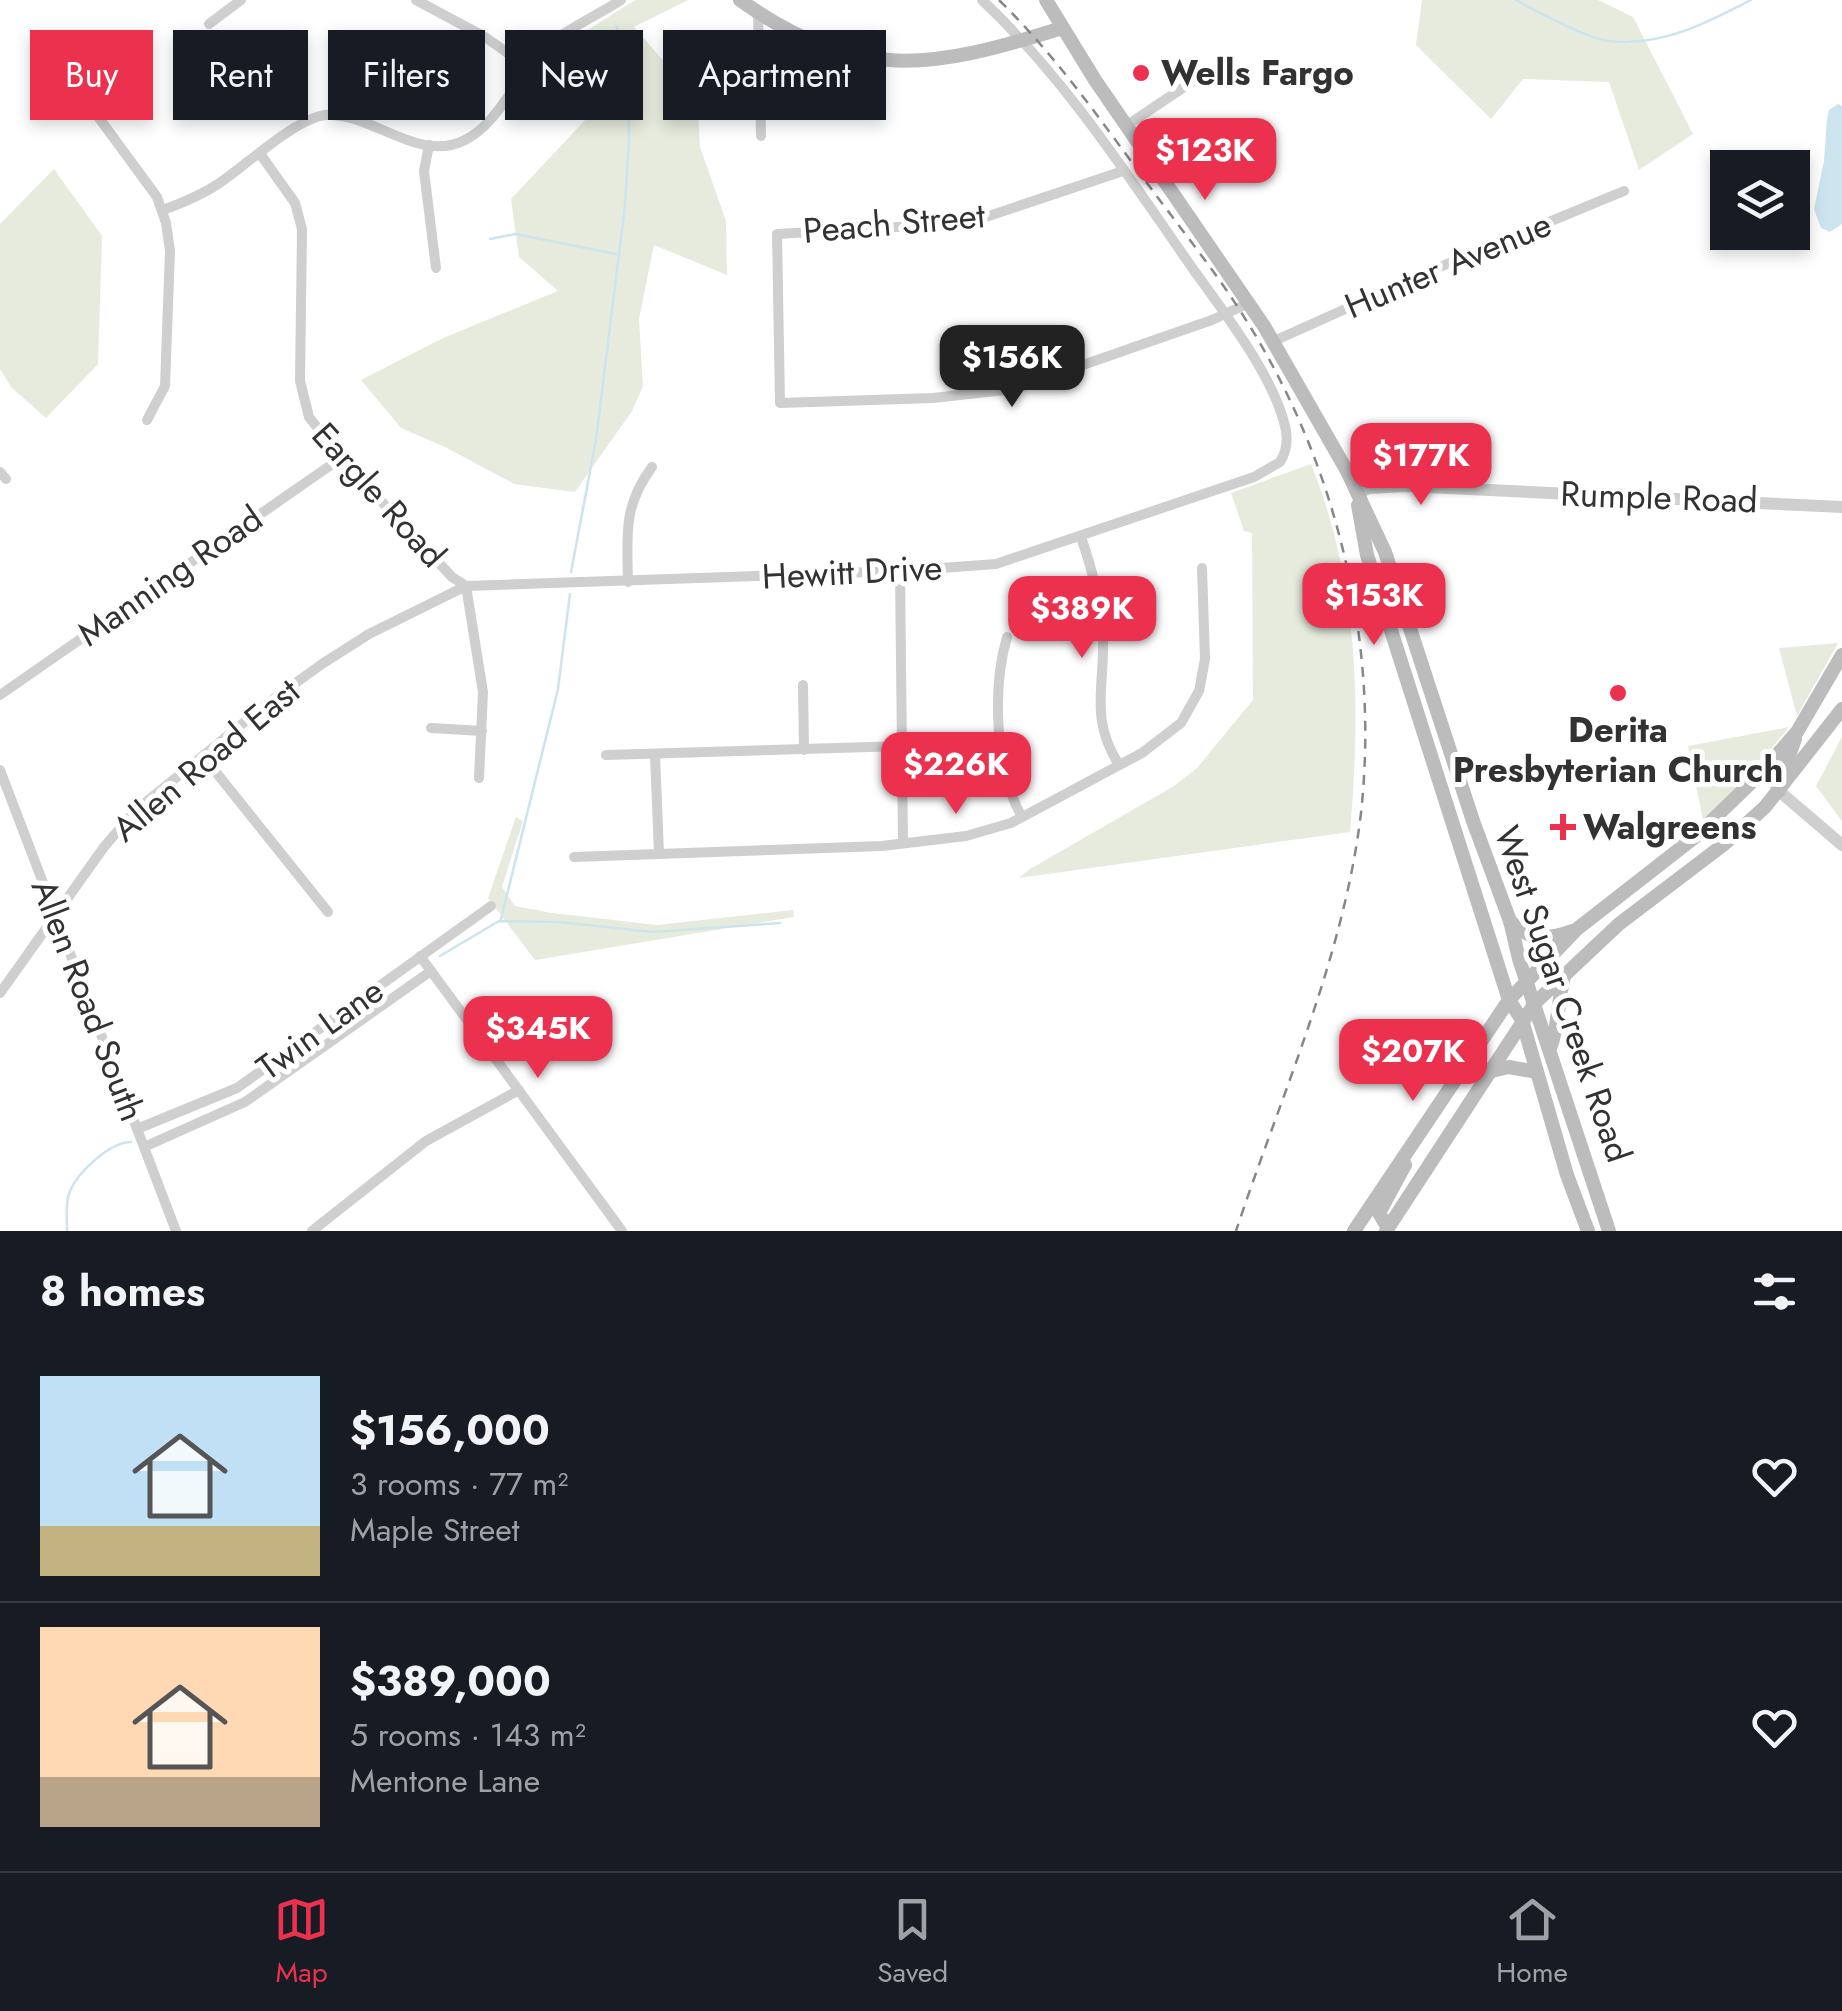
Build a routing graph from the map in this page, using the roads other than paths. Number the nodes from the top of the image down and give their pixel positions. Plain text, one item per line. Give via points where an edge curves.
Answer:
1 (241, 0) edge
2 (416, 0) edge
3 (622, 0) edge
4 (740, 0) edge
5 (982, 0) edge
6 (1046, 0) edge
7 (758, 13) junction
8 (208, 24) dead end
9 (1062, 28) junction
10 (574, 30) edge
11 (1023, 40) junction
12 (505, 51) edge
13 (1200, 76) dead end
14 (505, 97) edge
15 (101, 120) edge
16 (1126, 126) junction
17 (762, 136) dead end
18 (429, 145) junction
19 (261, 154) junction
20 (1123, 171) junction
21 (1624, 191) dead end
22 (162, 210) junction
23 (436, 268) dead end
24 (1249, 303) junction
25 (1226, 315) junction
26 (1274, 341) junction
27 (147, 420) dead end
28 (341, 458) junction
29 (652, 467) dead end
30 (1357, 494) junction
31 (1842, 507) edge
32 (1081, 537) junction
33 (1202, 568) dead end
34 (900, 571) junction
35 (628, 582) junction
36 (466, 586) junction
37 (1007, 637) dead end
38 (1842, 656) edge
39 (1404, 668) junction
40 (803, 685) dead end
41 (0, 695) edge
42 (1842, 708) edge
43 (1438, 715) junction
44 (431, 728) dead end
45 (482, 731) junction
46 (1797, 732) junction
47 (904, 746) junction
48 (804, 750) junction
49 (655, 755) junction
50 (203, 756) junction
51 (606, 756) dead end
52 (1119, 766) junction
53 (0, 770) edge
54 (479, 778) dead end
55 (1780, 792) junction
56 (1022, 817) junction
57 (903, 844) junction
58 (1842, 845) edge
59 (659, 854) junction
60 (574, 857) dead end
61 (491, 906) dead end
62 (328, 912) dead end
63 (56, 914) junction
64 (1510, 921) junction
65 (1577, 929) junction
66 (420, 956) junction
67 (431, 971) junction
68 (1564, 972) junction
69 (1526, 981) junction
70 (0, 994) edge
71 (1509, 1000) junction
72 (1535, 1003) junction
73 (1522, 1020) junction
74 (1550, 1048) junction
75 (1487, 1072) junction
76 (1536, 1072) junction
77 (519, 1090) junction
78 (137, 1129) junction
79 (1415, 1141) junction
80 (144, 1147) junction
81 (1366, 1212) junction
82 (1387, 1230) edge
83 (176, 1231) edge
84 (312, 1231) edge
85 (622, 1231) edge
86 (1354, 1231) edge
87 (1366, 1231) edge
88 (1588, 1231) edge
89 (1610, 1231) edge

1 - 8 street
2 - 12 street
3 - 10 street
4 - 7 main road
5 - 11 street
6 - 9 main road, West Sugar Creek Road
7 - 11 main road via 824,48 884,62 934,60
7 - 17 street
9 - 11 main road
9 - 16 main road, West Sugar Creek Road
11 - 20 street
13 - 16 street
14 - 18 street via 474,135 449,146
15 - 22 street
16 - 24 main road, West Sugar Creek Road
18 - 19 street via 326,115 294,128
18 - 23 street via 424,171
19 - 22 street via 200,195
19 - 28 street, Eargle Road via 295,203 302,229 303,400 315,428
20 - 25 street
20 - 25 street, Peach Street via 968,223 778,234 780,403 1014,389
21 - 26 street, Hunter Avenue
22 - 27 street via 170,251 166,369 162,396
24 - 25 street
24 - 26 main road, West Sugar Creek Road
25 - 32 street, Hewitt Drive via 1283,420 1280,462
26 - 30 main road, West Sugar Creek Road
28 - 36 street, Eargle Road
28 - 41 street, Manning Road
29 - 35 street via 629,507
30 - 31 street, Rumple Road via 1405,486
30 - 39 main road, West Sugar Creek Road via 1367,554
30 - 43 main road, West Sugar Creek Road via 1385,552
32 - 34 street, Hewitt Drive via 996,564
32 - 52 street via 1102,632 1100,720
33 - 52 street via 1199,691 1172,733
34 - 35 street, Hewitt Drive
34 - 47 street
35 - 36 street, Hewitt Drive
36 - 45 street, Eargle Road via 483,692
36 - 50 street, Allen Road East via 341,652
37 - 56 street via 1000,662 1002,758
38 - 46 main road
39 - 43 main road via 1421,676
39 - 71 main road, West Sugar Creek Road
40 - 48 street
42 - 55 main road
43 - 64 main road, West Sugar Creek Road
44 - 45 street
45 - 54 street, Eargle Road
46 - 55 main road via 1775,779
46 - 65 main road via 1695,837
47 - 48 street
47 - 57 street
48 - 49 street
49 - 51 street
49 - 59 street
50 - 62 street
50 - 63 street, Allen Road East via 121,826
52 - 56 street
53 - 63 street, Allen Road South
55 - 58 street
55 - 68 main road
56 - 57 street via 981,833
57 - 59 street
59 - 60 street
61 - 66 street, Twin Lane
63 - 70 street, Allen Road East
63 - 78 street, Allen Road South
64 - 65 main road via 1542,938
64 - 69 main road, West Sugar Creek Road
65 - 69 main road
66 - 67 street
66 - 78 street, Twin Lane via 236,1088
67 - 77 street
67 - 80 street, Twin Lane via 245,1102
68 - 72 main road
68 - 74 main road
69 - 71 main road
69 - 72 main road, West Sugar Creek Road
71 - 73 main road, West Sugar Creek Road
71 - 79 main road
72 - 73 main road
72 - 74 main road, West Sugar Creek Road
73 - 75 main road
73 - 76 main road, West Sugar Creek Road
74 - 89 main road, West Sugar Creek Road
75 - 76 main road
75 - 82 main road
76 - 88 main road, West Sugar Creek Road
77 - 84 street via 426,1142
77 - 85 street
78 - 80 street, Allen Road South
79 - 81 main road
79 - 82 main road via 1380,1207
80 - 83 street, Allen Road South
81 - 86 main road
81 - 87 main road

